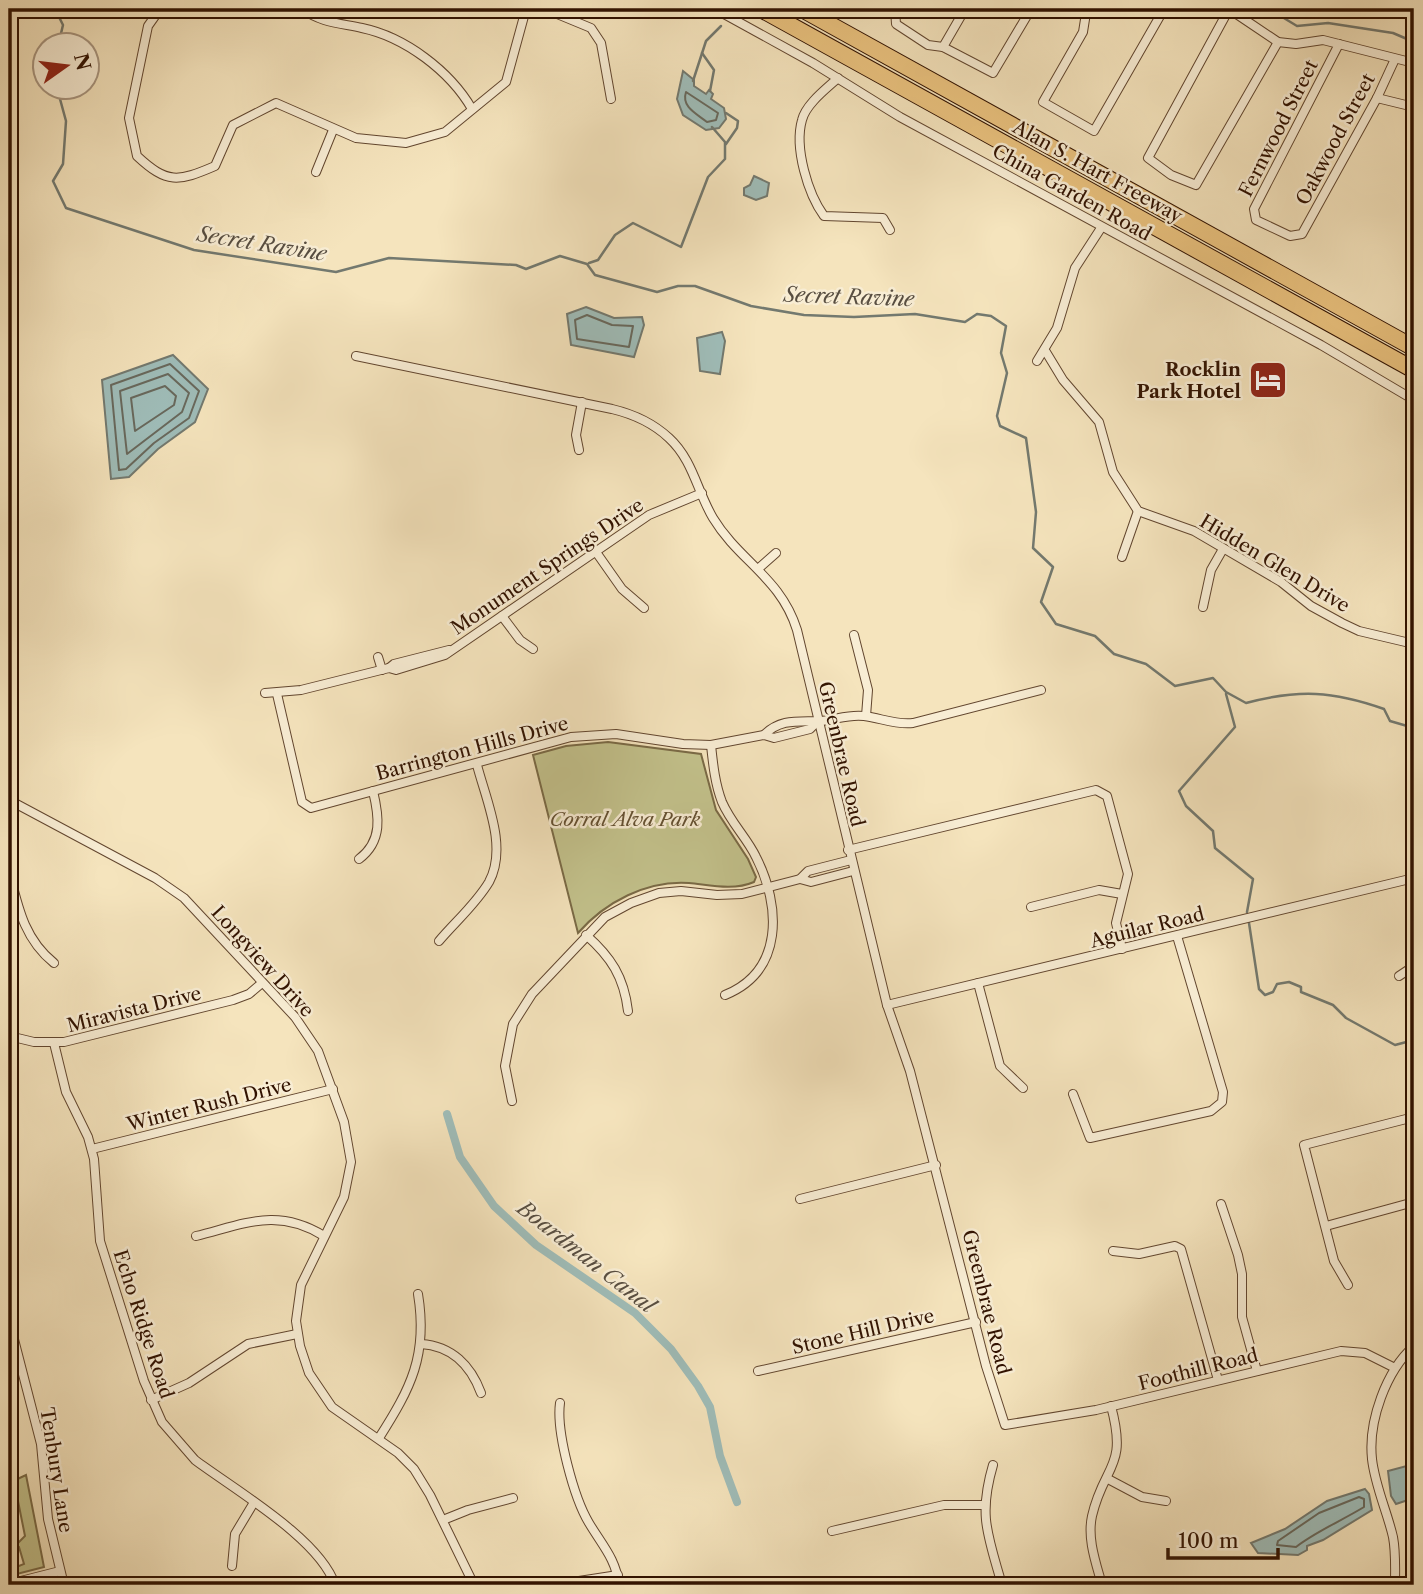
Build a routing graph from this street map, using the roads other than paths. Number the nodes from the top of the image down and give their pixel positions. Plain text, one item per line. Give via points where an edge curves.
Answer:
1 (160, 9) edge
2 (302, 9) edge
3 (526, 9) edge
4 (545, 9) edge
5 (715, 9) edge
6 (761, 9) edge
7 (802, 9) edge
8 (895, 9) edge
9 (965, 9) edge
10 (1031, 9) edge
11 (1065, 9) edge
12 (1111, 9) edge
13 (1164, 9) edge
14 (1229, 9) edge
15 (1086, 13) junction
16 (1278, 42) junction
17 (1339, 44) junction
18 (943, 47) junction
19 (1395, 59) junction
20 (1414, 63) edge
21 (838, 78) junction
22 (611, 99) dead end
23 (1377, 99) junction
24 (1414, 107) edge
25 (472, 109) junction
26 (332, 130) junction
27 (316, 172) dead end
28 (1101, 228) junction
29 (890, 230) dead end
30 (1302, 233) joint
31 (1365, 321) junction
32 (1414, 335) edge
33 (1414, 348) edge
34 (1046, 352) junction
35 (356, 356) dead end
36 (1037, 360) dead end
37 (1414, 372) edge
38 (1414, 400) edge
39 (582, 402) junction
40 (579, 450) dead end
41 (702, 494) junction
42 (1138, 511) junction
43 (1223, 549) junction
44 (596, 552) junction
45 (776, 553) dead end
46 (1122, 557) dead end
47 (759, 568) junction
48 (1203, 607) dead end
49 (644, 608) dead end
50 (502, 616) junction
51 (854, 635) dead end
52 (1414, 643) edge
53 (533, 649) dead end
54 (378, 657) dead end
55 (385, 669) junction
56 (1041, 690) dead end
57 (265, 693) dead end
58 (277, 694) junction
59 (866, 716) junction
60 (818, 721) junction
61 (711, 745) junction
62 (477, 765) junction
63 (373, 791) junction
64 (12, 802) edge
65 (9, 818) edge
66 (848, 850) junction
67 (359, 859) dead end
68 (851, 860) junction
69 (9, 871) edge
70 (853, 872) junction
71 (1414, 878) edge
72 (800, 879) junction
73 (766, 888) junction
74 (1122, 894) junction
75 (1031, 907) dead end
76 (586, 935) junction
77 (1177, 936) junction
78 (439, 941) dead end
79 (1122, 949) junction
80 (54, 963) dead end
81 (1414, 965) edge
82 (1399, 976) dead end
83 (262, 983) junction
84 (978, 983) junction
85 (725, 995) dead end
86 (887, 1005) junction
87 (628, 1011) dead end
88 (9, 1036) edge
89 (54, 1043) junction
90 (1023, 1088) dead end
91 (333, 1089) junction
92 (1073, 1094) dead end
93 (512, 1101) dead end
94 (1414, 1117) edge
95 (92, 1149) junction
96 (936, 1165) junction
97 (800, 1199) dead end
98 (1414, 1202) edge
99 (1221, 1204) dead end
100 (1325, 1226) junction
101 (196, 1236) dead end
102 (324, 1236) junction
103 (1113, 1251) dead end
104 (1348, 1285) dead end
105 (418, 1294) dead end
106 (9, 1320) edge
107 (976, 1322) junction
108 (297, 1334) junction
109 (421, 1344) junction
110 (1414, 1346) edge
111 (1395, 1368) junction
112 (758, 1371) dead end
113 (1257, 1371) junction
114 (1218, 1380) junction
115 (481, 1393) dead end
116 (151, 1400) junction
117 (560, 1403) dead end
118 (1111, 1406) junction
119 (1005, 1424) joint
120 (379, 1438) junction
121 (993, 1465) dead end
122 (1108, 1479) junction
123 (513, 1498) dead end
124 (1166, 1501) dead end
125 (253, 1504) junction
126 (983, 1506) junction
127 (443, 1520) junction
128 (832, 1531) dead end
129 (232, 1566) dead end
130 (60, 1571) junction
131 (618, 1574) junction
132 (602, 1581) edge
133 (9, 1584) edge
134 (591, 1584) edge
135 (64, 1585) edge
136 (335, 1585) edge
137 (474, 1585) edge
138 (553, 1585) edge
139 (609, 1585) edge
140 (619, 1585) edge
141 (1002, 1585) edge
142 (1102, 1585) edge
143 (1395, 1585) edge

1 - 26 street via 148,26 129,118 136,156 151,169 169,179 189,178 215,166 233,125 276,103
2 - 25 street via 318,21 387,34 423,54
3 - 25 street via 506,82
4 - 22 street via 591,28 601,43
5 - 21 street, China Garden Road
6 - 37 highway, Alan S. Hart Freeway
7 - 31 highway, Alan S. Hart Freeway
8 - 18 street via 895,24 928,45
9 - 18 street
10 - 18 street via 993,73
11 - 15 street
12 - 15 street
13 - 15 street via 1094,131 1043,102 1083,32
14 - 16 street
14 - 16 street via 1148,158 1171,175 1196,185
16 - 17 street
17 - 19 street
17 - 30 street, Fernwood Street via 1254,209 1253,215 1266,225 1290,236
19 - 20 street
19 - 23 street, Oakwood Street
21 - 28 street, China Garden Road
21 - 29 street via 802,119 800,143 814,202 824,216 883,218
23 - 24 street
23 - 30 street, Oakwood Street
25 - 26 street via 445,132 406,143 356,138
26 - 27 street
28 - 34 street via 1075,268
28 - 38 street, China Garden Road
31 - 32 highway
31 - 33 highway, Alan S. Hart Freeway
34 - 36 street
34 - 42 street via 1099,422 1113,472
35 - 39 street, Greenbrae Road
39 - 40 street via 576,435
39 - 41 street, Greenbrae Road via 631,414 662,431 687,459
41 - 44 street, Monument Springs Drive via 657,511
41 - 47 street, Greenbrae Road via 719,526
42 - 43 street, Hidden Glen Drive via 1182,525
42 - 46 street
43 - 48 street via 1211,570
43 - 52 street, Hidden Glen Drive via 1281,582 1325,615 1359,631
44 - 49 street via 622,589
44 - 50 street, Monument Springs Drive
45 - 47 street
47 - 60 street, Greenbrae Road via 775,585 792,616
50 - 53 street
50 - 55 street, Monument Springs Drive via 432,661
51 - 59 street via 868,690
54 - 55 street
55 - 58 street, Monument Springs Drive
56 - 59 street, Barrington Hills Drive via 913,723
57 - 58 street, Monument Springs Drive
58 - 63 street, Barrington Hills Drive via 306,807
59 - 60 street, Barrington Hills Drive
60 - 61 street, Barrington Hills Drive via 807,718 772,727 764,735
60 - 66 street, Greenbrae Road
61 - 62 street, Barrington Hills Drive via 600,734 554,740
61 - 73 street via 723,804 757,859
62 - 63 street, Barrington Hills Drive
62 - 78 street via 496,842 496,860 484,890
63 - 67 street via 378,831 370,850
64 - 65 street
64 - 83 street, Longview Drive via 170,887
66 - 68 street, Greenbrae Road
66 - 74 street via 1096,790 1107,796 1128,874
68 - 70 street, Greenbrae Road
68 - 72 street via 808,871
69 - 80 street via 26,930 38,950
70 - 72 street via 811,882
70 - 86 street, Greenbrae Road
71 - 77 street, Aguilar Road
72 - 73 street
73 - 76 street via 729,895 659,893 616,910
73 - 85 street via 774,930 768,957 747,983
74 - 75 street via 1099,890
74 - 79 street via 1116,923
76 - 87 street via 619,974
76 - 93 street via 532,994 513,1024 505,1066
77 - 79 street, Aguilar Road
77 - 92 street via 1223,1092 1222,1102 1211,1111 1090,1138
79 - 84 street, Aguilar Road
81 - 82 street
83 - 89 street, Miravista Drive via 249,994 223,1003
83 - 91 street, Longview Drive via 310,1038
84 - 86 street, Aguilar Road
84 - 90 street via 1000,1066
86 - 96 street, Greenbrae Road
88 - 89 street, Miravista Drive
89 - 95 street, Echo Ridge Road via 66,1092
91 - 95 street, Winter Rush Drive
91 - 102 street, Longview Drive via 349,1139 351,1162 344,1198
94 - 100 street via 1304,1145
95 - 116 street, Echo Ridge Road via 100,1241
96 - 97 street
96 - 107 street, Greenbrae Road
98 - 100 street
99 - 113 street via 1238,1255 1243,1327
100 - 104 street via 1338,1270
101 - 102 street via 277,1218 303,1224
102 - 108 street, Longview Drive via 301,1285
103 - 114 street via 1139,1254 1175,1246 1181,1249
105 - 109 street
106 - 130 street, Tenbury Lane via 41,1444 48,1519
107 - 112 street, Stone Hill Drive
107 - 119 street, Greenbrae Road
108 - 116 street via 248,1344 189,1383
108 - 120 street, Longview Drive via 309,1373 324,1398 350,1422
109 - 115 street via 444,1348 461,1360
109 - 120 street via 413,1380
110 - 111 street
111 - 113 street, Foothill Road via 1372,1355 1349,1350
111 - 143 street via 1384,1392 1371,1451 1393,1539
113 - 114 street, Foothill Road
114 - 118 street, Foothill Road
116 - 125 street, Echo Ridge Road via 186,1453
117 - 131 street via 560,1426 580,1504
118 - 119 street, Foothill Road
118 - 122 street via 1118,1444
120 - 127 street, Longview Drive via 414,1469
121 - 126 street
122 - 124 street via 1142,1497
122 - 142 street via 1091,1525
123 - 127 street
125 - 129 street via 235,1534
125 - 136 street, Echo Ridge Road via 311,1548
126 - 128 street via 944,1505
126 - 141 street
127 - 137 street, Longview Drive
130 - 133 street
130 - 135 street, Tenbury Lane
131 - 132 street
131 - 140 street
132 - 134 street
134 - 138 street
139 - 140 street

